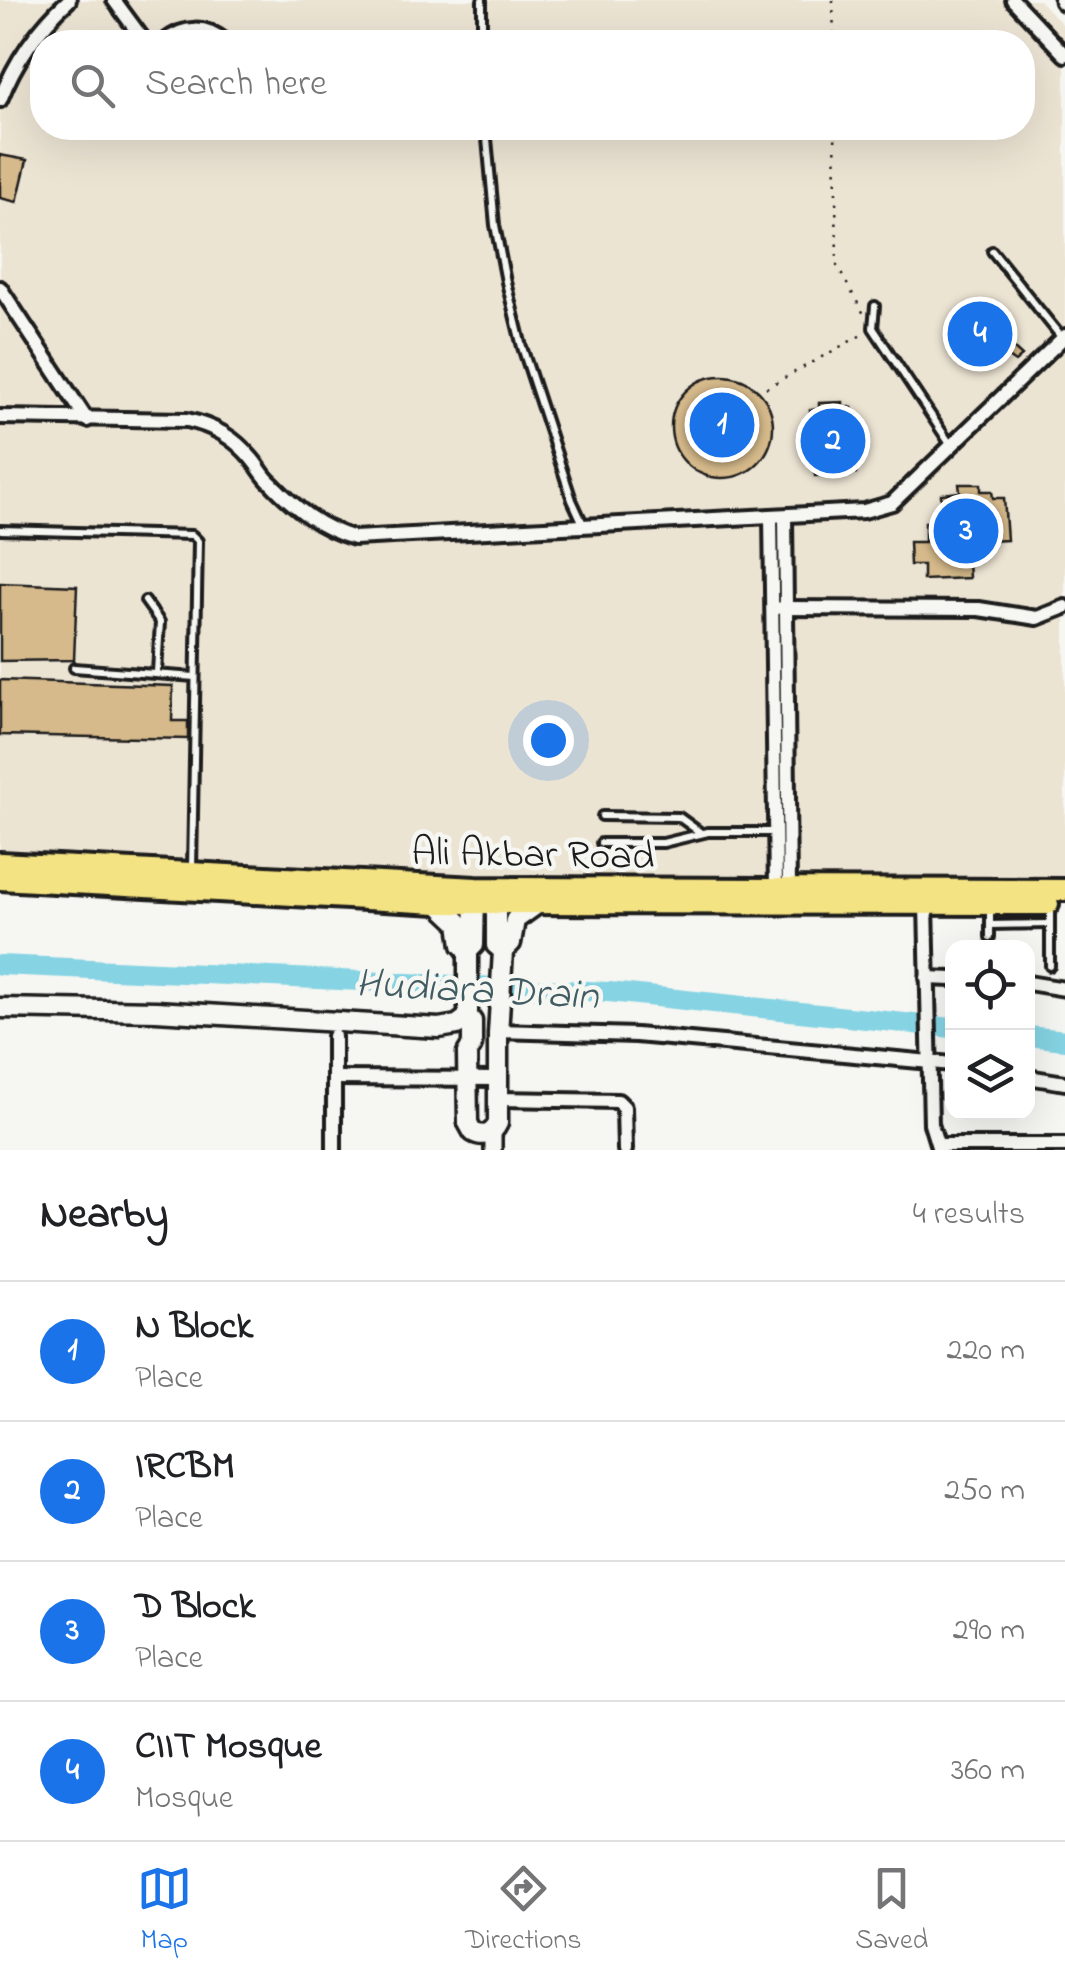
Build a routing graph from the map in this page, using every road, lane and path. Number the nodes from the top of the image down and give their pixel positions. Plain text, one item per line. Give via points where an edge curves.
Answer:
1 (69, 0) edge
2 (114, 0) edge
3 (482, 0) edge
4 (833, 0) edge
5 (1013, 0) edge
6 (40, 30) edge
7 (136, 30) edge
8 (482, 30) edge
9 (834, 30) edge
10 (30, 41) edge
11 (1065, 54) edge
12 (4, 75) edge
13 (0, 100) edge
14 (487, 140) edge
15 (835, 140) edge
16 (992, 251) dead end
17 (0, 288) edge
18 (876, 306) dead end
19 (873, 328) junction
20 (1064, 337) edge
21 (766, 388) dead end
22 (0, 417) edge
23 (87, 420) junction
24 (951, 446) junction
25 (778, 516) junction
26 (585, 528) junction
27 (0, 530) edge
28 (145, 601) dead end
29 (779, 608) junction
30 (1065, 608) edge
31 (74, 668) dead end
32 (157, 672) junction
33 (195, 677) junction
34 (602, 816) dead end
35 (775, 832) junction
36 (701, 833) junction
37 (601, 843) dead end
38 (0, 862) edge
39 (192, 875) junction
40 (0, 879) edge
41 (782, 889) junction
42 (486, 896) junction
43 (438, 903) junction
44 (926, 904) junction
45 (536, 905) junction
46 (1058, 906) edge
47 (990, 915) junction
48 (990, 938) dead end
49 (468, 951) junction
50 (502, 951) junction
51 (1050, 966) dead end
52 (945, 980) edge
53 (927, 984) junction
54 (1035, 984) edge
55 (1065, 989) edge
56 (0, 1008) edge
57 (468, 1015) junction
58 (439, 1028) junction
59 (499, 1030) junction
60 (334, 1036) dead end
61 (470, 1045) junction
62 (929, 1060) junction
63 (945, 1063) edge
64 (334, 1078) junction
65 (468, 1078) junction
66 (1035, 1078) edge
67 (498, 1079) junction
68 (1065, 1084) edge
69 (498, 1099) junction
70 (473, 1141) edge
71 (493, 1141) edge
72 (1065, 1145) edge
73 (939, 1147) edge
74 (334, 1150) edge
75 (626, 1150) edge

1 - 6 street
2 - 7 street
3 - 8 lane
4 - 9 path
5 - 11 street
10 - 12 street
12 - 13 street
14 - 26 lane via 495,225 522,347
15 - 19 path via 837,266
16 - 20 lane
17 - 23 street
18 - 19 lane
19 - 21 path
19 - 24 lane
20 - 24 street
22 - 23 street
23 - 26 street via 211,426 304,514 354,538
24 - 25 street via 892,503
25 - 26 street
25 - 29 street
27 - 33 lane via 192,534 198,541
28 - 32 lane via 160,622
29 - 30 street via 979,609 1037,618
29 - 35 street
29 - 41 street
31 - 32 lane
32 - 33 lane
33 - 39 lane
34 - 36 lane via 679,817
35 - 36 lane
35 - 41 street
36 - 37 lane via 663,842
38 - 39 main road, Ali Akbar Road
39 - 42 main road, Ali Akbar Road
40 - 43 main road, Ali Akbar Road
41 - 42 main road, Ali Akbar Road
41 - 46 main road, Ali Akbar Road
42 - 43 main road, Ali Akbar Road
42 - 45 main road, Ali Akbar Road
42 - 49 main road
42 - 50 main road
43 - 49 main road via 459,923
44 - 45 main road, Ali Akbar Road
44 - 47 main road, Ali Akbar Road
44 - 53 street
45 - 50 main road via 512,924
46 - 47 main road, Ali Akbar Road
46 - 51 lane
47 - 48 lane
49 - 57 main road
50 - 59 main road
52 - 53 street
53 - 62 street
54 - 55 street
56 - 58 main road
57 - 58 main road
57 - 61 main road
58 - 61 main road
59 - 61 main road
59 - 62 street
59 - 67 main road
60 - 64 street
61 - 65 main road
62 - 63 street
62 - 73 street via 931,1124
64 - 65 street
64 - 74 street
65 - 67 street
65 - 70 main road
66 - 68 street
67 - 69 main road
69 - 71 main road
69 - 75 street via 618,1101
70 - 71 main road via 483,1135
72 - 73 street

